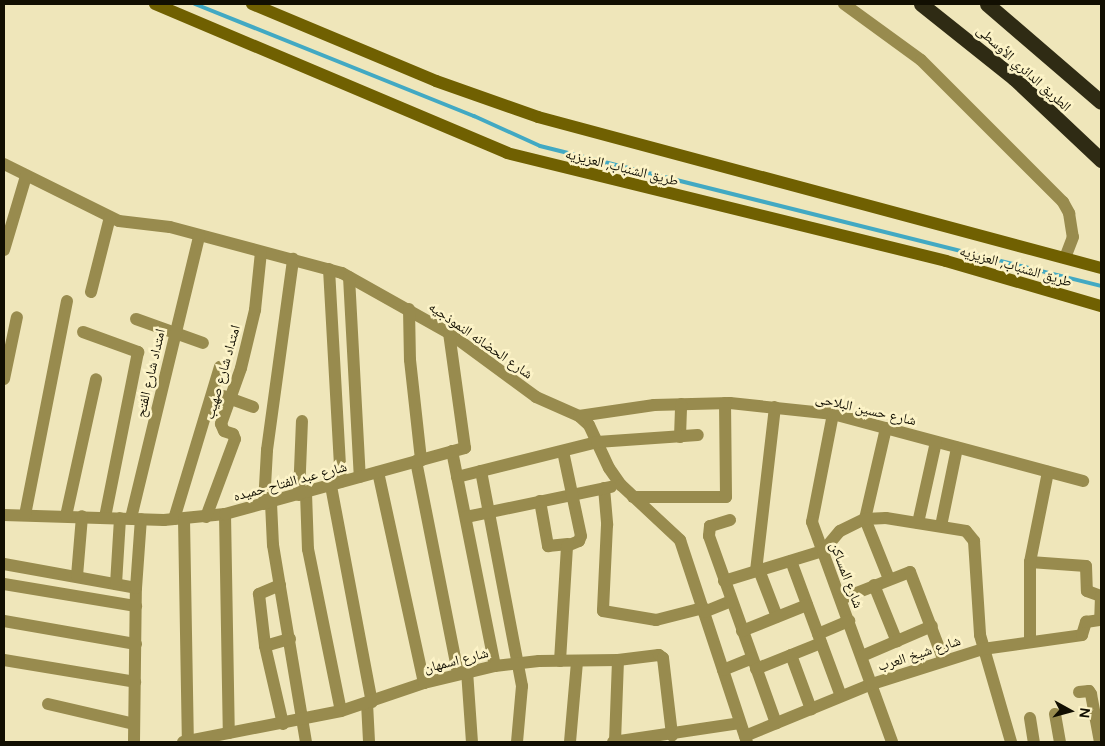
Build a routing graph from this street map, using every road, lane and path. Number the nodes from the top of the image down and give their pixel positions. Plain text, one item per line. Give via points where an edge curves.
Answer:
1 (155, 4) edge
2 (252, 4) edge
3 (844, 4) edge
4 (921, 4) edge
5 (987, 4) edge
6 (1101, 102) edge
7 (1101, 160) edge
8 (4, 164) edge
9 (26, 176) junction
10 (110, 218) junction
11 (199, 236) junction
12 (4, 250) edge
13 (261, 252) junction
14 (1065, 258) junction
15 (293, 259) junction
16 (1101, 268) edge
17 (329, 269) junction
18 (349, 277) junction
19 (90, 292) dead end
20 (67, 301) dead end
21 (1101, 306) edge
22 (409, 309) junction
23 (17, 317) dead end
24 (136, 319) dead end
25 (83, 332) dead end
26 (174, 333) junction
27 (449, 333) junction
28 (203, 342) dead end
29 (220, 367) dead end
30 (4, 379) edge
31 (96, 379) dead end
32 (212, 392) junction
33 (230, 398) junction
34 (725, 403) junction
35 (681, 404) junction
36 (775, 406) junction
37 (253, 407) dead end
38 (833, 414) junction
39 (579, 416) junction
40 (302, 421) dead end
41 (886, 428) junction
42 (698, 435) dead end
43 (680, 437) junction
44 (597, 442) junction
45 (936, 442) junction
46 (957, 448) junction
47 (452, 451) junction
48 (563, 451) junction
49 (419, 461) junction
50 (378, 472) junction
51 (481, 472) junction
52 (1048, 472) junction
53 (360, 477) junction
54 (457, 477) junction
55 (1082, 481) dead end
56 (336, 484) junction
57 (621, 485) junction
58 (604, 488) junction
59 (302, 494) junction
60 (574, 494) junction
61 (632, 497) junction
62 (540, 501) junction
63 (267, 504) junction
64 (489, 512) junction
65 (224, 514) junction
66 (4, 515) edge
67 (25, 515) junction
68 (66, 516) junction
69 (82, 516) junction
70 (105, 517) junction
71 (206, 517) junction
72 (466, 517) junction
73 (131, 518) junction
74 (179, 519) junction
75 (865, 519) junction
76 (730, 520) dead end
77 (918, 523) junction
78 (941, 526) junction
79 (568, 544) junction
80 (823, 551) junction
81 (791, 561) junction
82 (1030, 562) junction
83 (4, 564) edge
84 (758, 571) junction
85 (77, 576) junction
86 (889, 580) junction
87 (724, 581) junction
88 (4, 584) edge
89 (116, 584) junction
90 (280, 585) junction
91 (874, 585) junction
92 (136, 588) junction
93 (841, 599) junction
94 (731, 601) junction
95 (807, 605) junction
96 (136, 606) junction
97 (704, 610) junction
98 (777, 617) junction
99 (1101, 620) edge
100 (4, 621) edge
101 (849, 621) junction
102 (932, 626) junction
103 (742, 631) junction
104 (819, 638) junction
105 (290, 639) junction
106 (897, 642) junction
107 (1030, 642) junction
108 (136, 644) junction
109 (265, 646) junction
110 (983, 648) junction
111 (791, 655) junction
112 (862, 656) junction
113 (4, 660) edge
114 (618, 660) junction
115 (560, 661) junction
116 (944, 661) junction
117 (577, 662) junction
118 (517, 663) junction
119 (754, 664) junction
120 (495, 666) junction
121 (723, 670) junction
122 (462, 673) junction
123 (135, 682) junction
124 (424, 683) junction
125 (872, 684) junction
126 (1079, 692) dead end
127 (841, 696) junction
128 (370, 702) junction
129 (48, 704) dead end
130 (811, 708) junction
131 (341, 711) junction
132 (1054, 714) dead end
133 (1030, 718) dead end
134 (305, 720) junction
135 (740, 723) junction
136 (134, 724) junction
137 (284, 724) junction
138 (776, 724) junction
139 (229, 733) junction
140 (672, 735) junction
141 (248, 736) edge
142 (701, 736) edge
143 (214, 739) edge
144 (746, 739) edge
145 (134, 742) edge
146 (186, 742) edge
147 (306, 742) edge
148 (369, 742) edge
149 (472, 742) edge
150 (518, 742) edge
151 (570, 742) edge
152 (614, 742) edge
153 (892, 742) edge
154 (1012, 742) edge
155 (1034, 742) edge
156 (1060, 742) edge
157 (1100, 742) edge

1 - 21 street, طريق الشنباب, العزيزيه via 507,153 946,261
2 - 14 street, طريق الشنباب, العزيزيه via 436,81 521,112
3 - 14 street via 921,60 1063,202 1069,213 1073,237
4 - 7 highway, الطريق الدائري الأوسطى via 1014,78
5 - 6 highway, الطريق الدائري الأوسطى
8 - 9 street, شارع الحضانه النموذجيه
9 - 10 street, شارع الحضانه النموذجيه
9 - 12 street
10 - 11 street, شارع الحضانه النموذجيه
10 - 19 street
11 - 13 street, شارع الحضانه النموذجيه
11 - 26 street, امتداد شارع الفتح
13 - 15 street, شارع الحضانه النموذجيه
13 - 33 street, امتداد شارع صهيب via 255,310
14 - 16 street, طريق الشنباب, العزيزيه
15 - 17 street, شارع الحضانه النموذجيه
15 - 63 street via 267,450
17 - 18 street, شارع الحضانه النموذجيه
17 - 56 street
18 - 22 street, شارع الحضانه النموذجيه
18 - 53 street
20 - 67 street
22 - 27 street, شارع الحضانه النموذجيه
22 - 49 street
23 - 30 street
24 - 26 street
25 - 70 street via 138,352
26 - 28 street
26 - 73 street, امتداد شارع الفتح
27 - 39 street, شارع الحضانه النموذجيه via 536,397
27 - 47 street via 466,445
29 - 32 street
31 - 68 street
32 - 33 street
32 - 74 street
33 - 37 street
33 - 71 street, امتداد شارع صهيب via 221,428 233,434 235,439
34 - 35 street, شارع حسين البلاحى
34 - 36 street, شارع حسين البلاحى
34 - 61 street via 726,497
35 - 39 street, شارع حسين البلاحى via 611,409
35 - 43 street
36 - 38 street, شارع حسين البلاحى
36 - 84 street
38 - 41 street, شارع حسين البلاحى
38 - 80 street, شارع المساكن via 812,515
39 - 44 street, شارع الحضانه النموذجيه
40 - 59 street
41 - 45 street, شارع حسين البلاحى
41 - 75 street
42 - 43 street
43 - 44 street
44 - 48 street
44 - 57 street, شارع الحضانه النموذجيه
45 - 46 street, شارع حسين البلاحى
45 - 77 street
46 - 52 street, شارع حسين البلاحى
46 - 78 street
47 - 49 street, شارع عبد الفتاح حميده
47 - 54 street
48 - 51 street
48 - 60 street
49 - 50 street, شارع عبد الفتاح حميده
49 - 122 street
50 - 53 street, شارع عبد الفتاح حميده
50 - 124 street
51 - 54 street
51 - 64 street
52 - 55 street, شارع حسين البلاحى
52 - 82 street
53 - 56 street, شارع عبد الفتاح حميده
54 - 72 street
56 - 59 street, شارع عبد الفتاح حميده
56 - 128 street
57 - 58 street
57 - 61 street, شارع الحضانه النموذجيه
58 - 60 street
58 - 97 street via 608,525 602,605 608,614 656,620
59 - 63 street, شارع عبد الفتاح حميده
59 - 131 street via 308,549
60 - 62 street
60 - 79 street via 581,536 580,541
61 - 97 street, شارع الحضانه النموذجيه via 680,540
62 - 64 street
62 - 79 street via 548,546
63 - 65 street, شارع عبد الفتاح حميده
63 - 90 street
64 - 72 street
64 - 118 street
65 - 71 street, شارع عبد الفتاح حميده
65 - 139 street
66 - 67 street, شارع عبد الفتاح حميده
67 - 68 street, شارع عبد الفتاح حميده
68 - 69 street, شارع عبد الفتاح حميده
69 - 70 street, شارع عبد الفتاح حميده
69 - 85 street
70 - 73 street, شارع عبد الفتاح حميده
71 - 74 street, شارع عبد الفتاح حميده
72 - 120 street
73 - 74 street, شارع عبد الفتاح حميده
73 - 89 street
73 - 92 street
74 - 146 street
75 - 77 street
75 - 80 street via 840,531
75 - 86 street
76 - 87 street via 710,526 709,531
77 - 78 street
78 - 110 street via 966,531 974,542
79 - 115 street
80 - 81 street
80 - 93 street, شارع المساكن
81 - 84 street
81 - 95 street
82 - 99 street via 1086,566 1087,591 1101,596
82 - 107 street
83 - 85 street
84 - 87 street
84 - 98 street
85 - 89 street
86 - 91 street
86 - 102 street via 907,572 913,575
87 - 94 street
88 - 96 street
89 - 92 street
90 - 105 street
90 - 109 street via 260,591
91 - 93 street
91 - 106 street
92 - 96 street
93 - 101 street, شارع المساكن
94 - 97 street
94 - 103 street
95 - 98 street
95 - 104 street
96 - 108 street
97 - 121 street, شارع الحضانه النموذجيه
98 - 103 street
99 - 107 street, شارع شيخ العرب via 1086,622 1082,635
100 - 108 street
101 - 104 street
101 - 112 street, شارع المساكن
102 - 106 street
102 - 116 street
103 - 119 street
104 - 111 street
104 - 127 street
105 - 109 street
105 - 134 street
106 - 112 street
107 - 110 street, شارع شيخ العرب
108 - 123 street
109 - 137 street
110 - 116 street, شارع شيخ العرب
110 - 154 street
111 - 119 street
111 - 130 street
112 - 125 street, شارع المساكن
113 - 123 street
114 - 117 street, شارع اسمهان
114 - 140 street, شارع اسمهان via 661,656
114 - 152 street
115 - 117 street, شارع اسمهان
115 - 118 street, شارع اسمهان
116 - 125 street, شارع شيخ العرب
117 - 151 street
118 - 120 street, شارع اسمهان
118 - 150 street via 522,698
119 - 121 street
119 - 138 street
120 - 122 street, شارع اسمهان
121 - 135 street, شارع الحضانه النموذجيه
122 - 124 street, شارع اسمهان
122 - 149 street
123 - 136 street
124 - 128 street, شارع اسمهان
125 - 127 street, شارع شيخ العرب
125 - 153 street, شارع المساكن
126 - 157 street via 1089,691 1091,694
127 - 130 street, شارع شيخ العرب
128 - 131 street, شارع اسمهان
128 - 148 street
129 - 136 street
130 - 138 street, شارع شيخ العرب
131 - 134 street, شارع اسمهان
132 - 156 street
133 - 155 street
134 - 137 street, شارع اسمهان
134 - 147 street
135 - 142 street
135 - 144 street, شارع الحضانه النموذجيه
136 - 145 street
137 - 141 street, شارع اسمهان
138 - 144 street, شارع شيخ العرب
139 - 141 street, شارع اسمهان
139 - 143 street, شارع اسمهان
140 - 142 street
140 - 152 street
143 - 146 street, شارع اسمهان

